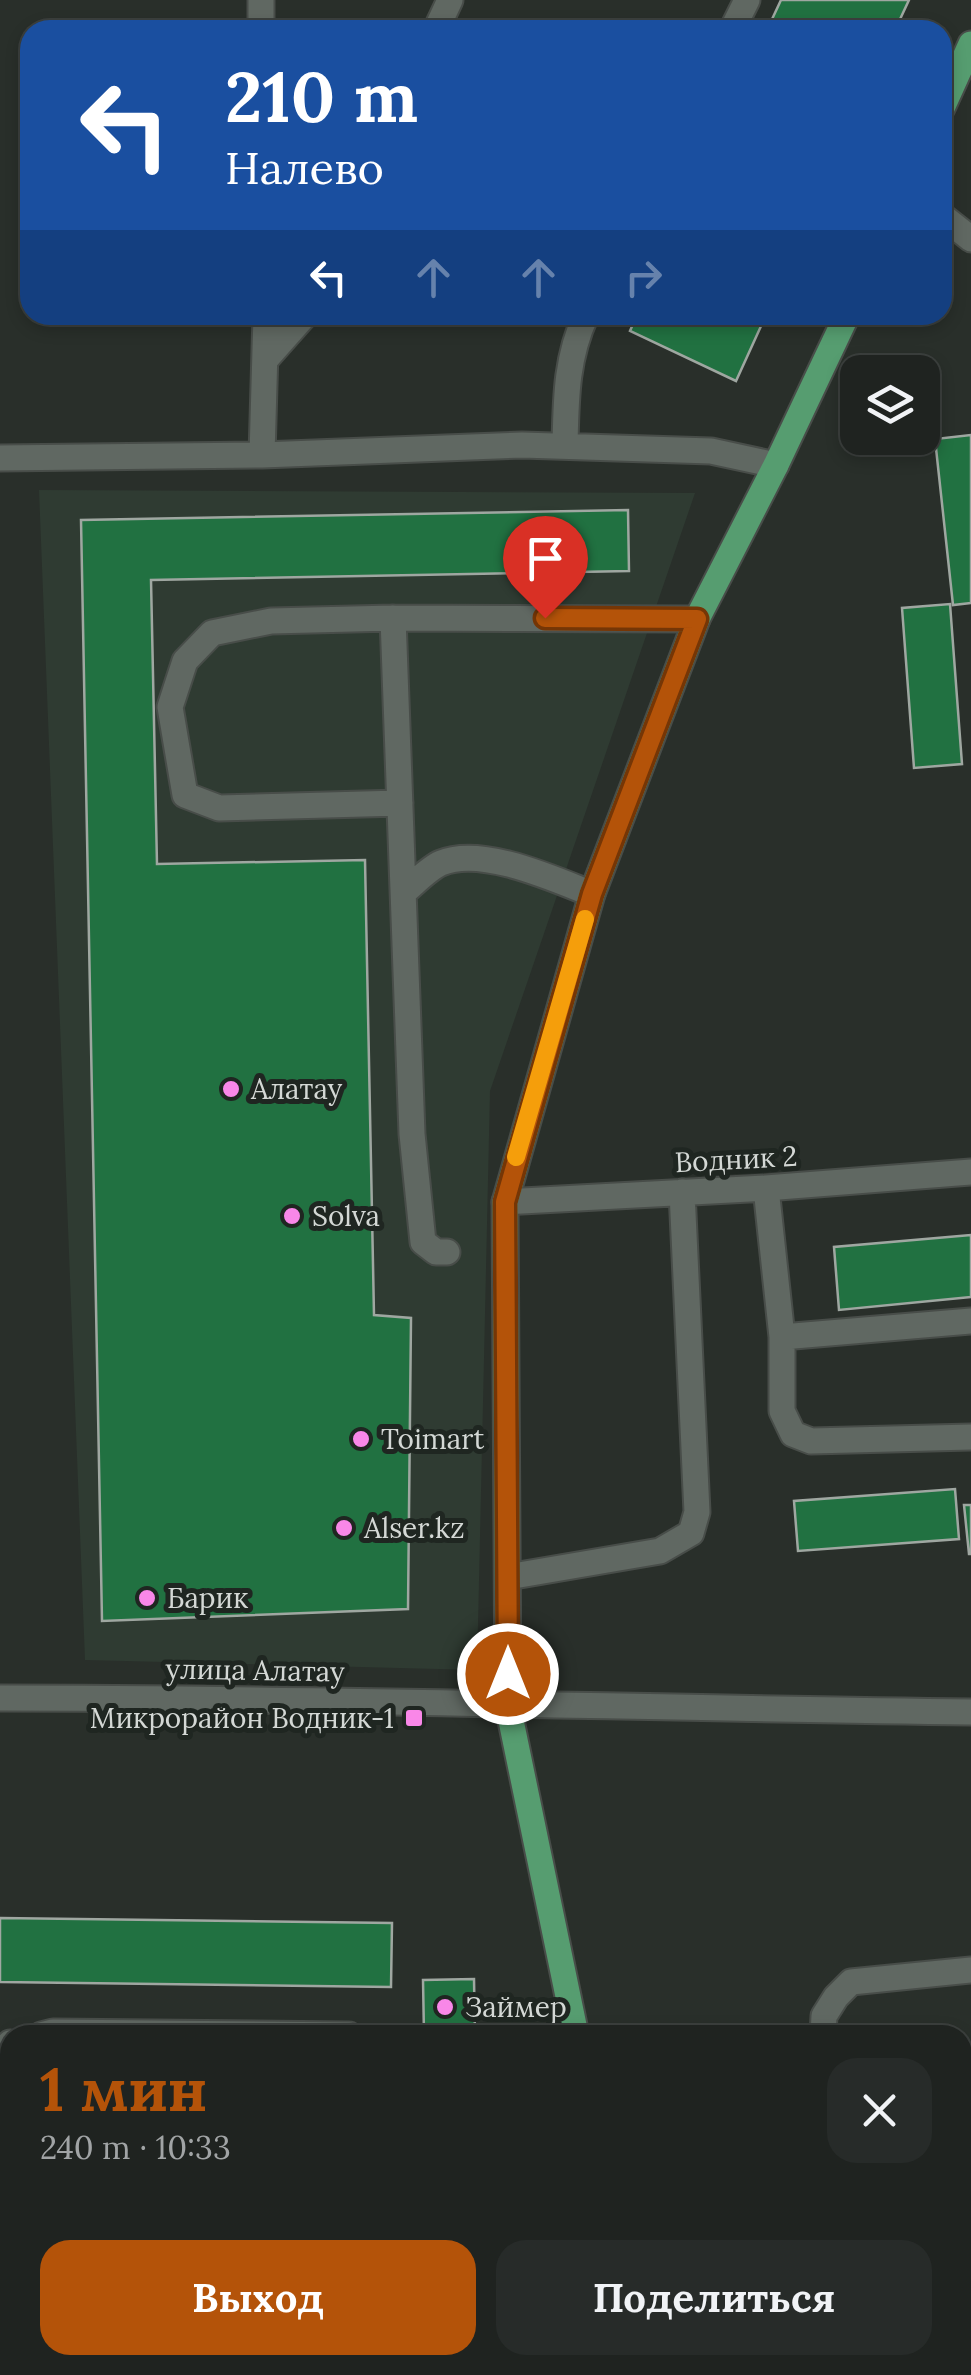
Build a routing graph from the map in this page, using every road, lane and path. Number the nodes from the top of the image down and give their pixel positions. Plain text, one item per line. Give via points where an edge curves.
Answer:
1 (971, 44) edge
2 (952, 86) edge
3 (266, 325) edge
4 (297, 325) edge
5 (581, 325) edge
6 (842, 325) edge
7 (266, 359) junction
8 (565, 446) junction
9 (262, 455) junction
10 (0, 458) edge
11 (776, 465) junction
12 (393, 618) junction
13 (697, 619) junction
14 (400, 803) junction
15 (404, 892) junction
16 (592, 894) junction
17 (971, 1172) edge
18 (766, 1188) junction
19 (682, 1192) junction
20 (505, 1202) junction
21 (447, 1252) dead end
22 (971, 1321) edge
23 (782, 1338) junction
24 (971, 1437) edge
25 (508, 1578) junction
26 (0, 1698) edge
27 (508, 1706) junction
28 (971, 1712) edge
29 (971, 1970) edge
30 (574, 2025) edge
31 (824, 2025) edge

1 - 2 main road
3 - 7 street
4 - 7 street
5 - 8 street via 567,372
6 - 11 main road
7 - 9 street
8 - 9 street
8 - 11 street via 712,451
9 - 10 street
11 - 13 main road
12 - 13 street
12 - 14 street
12 - 14 street via 271,620 212,633 186,661 170,707 186,795 220,808
13 - 16 main road
14 - 15 street
15 - 16 street via 442,863 479,858
15 - 21 street via 412,1134 423,1242
16 - 20 main road
17 - 18 street, Водник 2
18 - 19 street, Водник 2
18 - 23 street
19 - 20 street, Водник 2
19 - 25 street via 698,1512 691,1534 660,1551
20 - 25 main road
22 - 23 street
23 - 24 street via 782,1411 793,1434 811,1441
25 - 27 main road
26 - 27 street, улица Алатау
27 - 28 street, улица Алатау
27 - 30 main road
29 - 31 street via 851,1982

